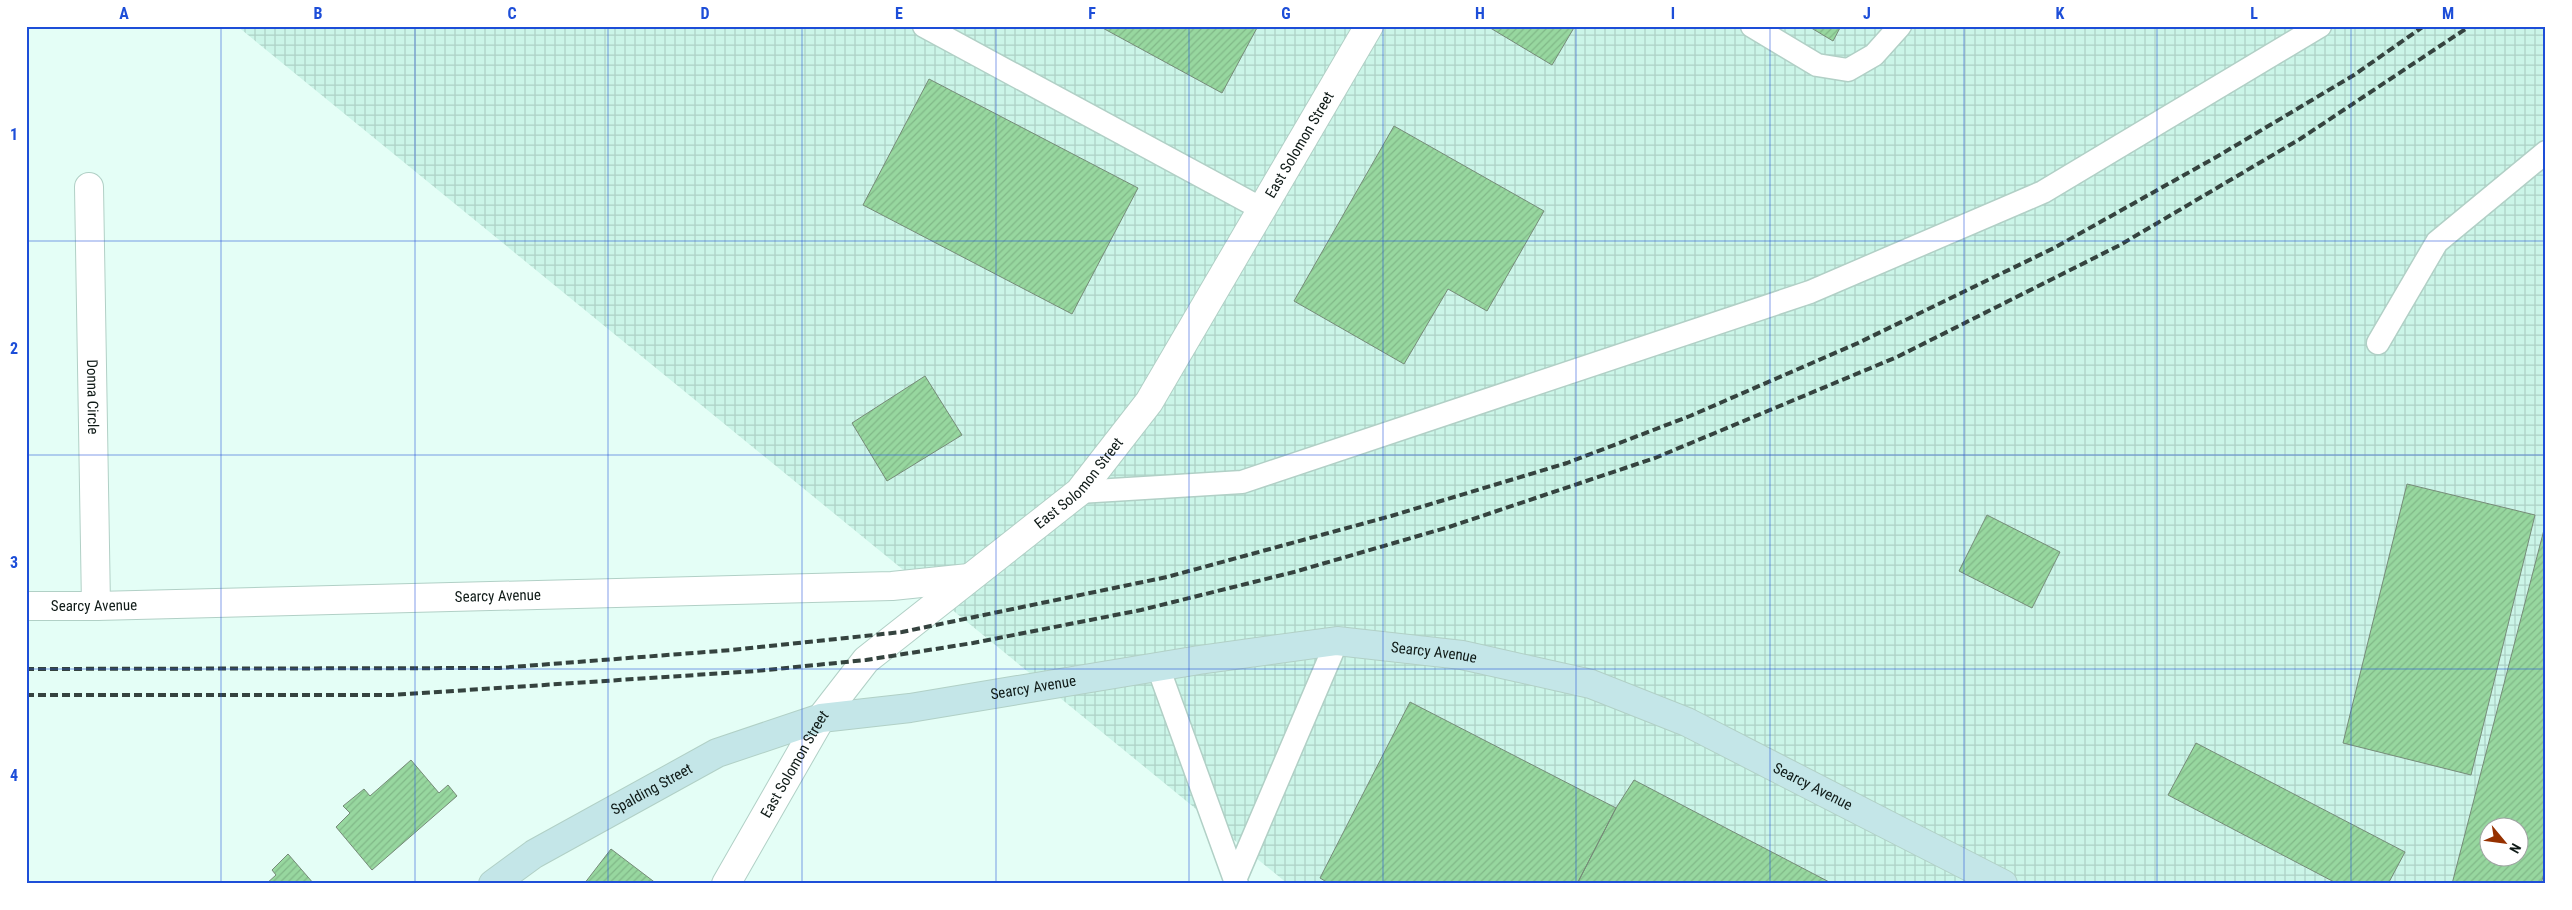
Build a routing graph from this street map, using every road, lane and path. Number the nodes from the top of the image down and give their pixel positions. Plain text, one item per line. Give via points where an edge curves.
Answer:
1 (924, 26) edge
2 (1369, 26) edge
3 (1752, 26) edge
4 (1900, 26) edge
5 (2320, 26) edge
6 (2546, 152) edge
7 (89, 187) dead end
8 (1262, 209) junction
9 (2378, 343) dead end
10 (1079, 492) junction
11 (969, 578) junction
12 (26, 606) edge
13 (96, 606) junction
14 (1337, 641) junction
15 (1158, 667) junction
16 (821, 718) junction
17 (1236, 882) edge
18 (493, 884) edge
19 (726, 884) edge
20 (2003, 884) edge

1 - 8 lane
2 - 8 street, East Solomon Street
3 - 4 lane via 1818,65 1848,70 1874,55
5 - 10 lane via 2043,192 1810,292 1242,482
6 - 9 lane via 2437,242
7 - 13 street, Donna Circle
8 - 10 street, East Solomon Street via 1148,402
10 - 11 street, East Solomon Street
11 - 13 street, Searcy Avenue via 892,586
11 - 16 street, East Solomon Street via 866,660
12 - 13 street, Searcy Avenue
14 - 15 street, Searcy Avenue
14 - 17 lane
14 - 20 street, Searcy Avenue via 1462,655 1591,684 1687,722
15 - 16 street, Searcy Avenue via 910,708
15 - 17 lane
16 - 18 street, Spalding Street via 717,753 534,854
16 - 19 street, East Solomon Street

